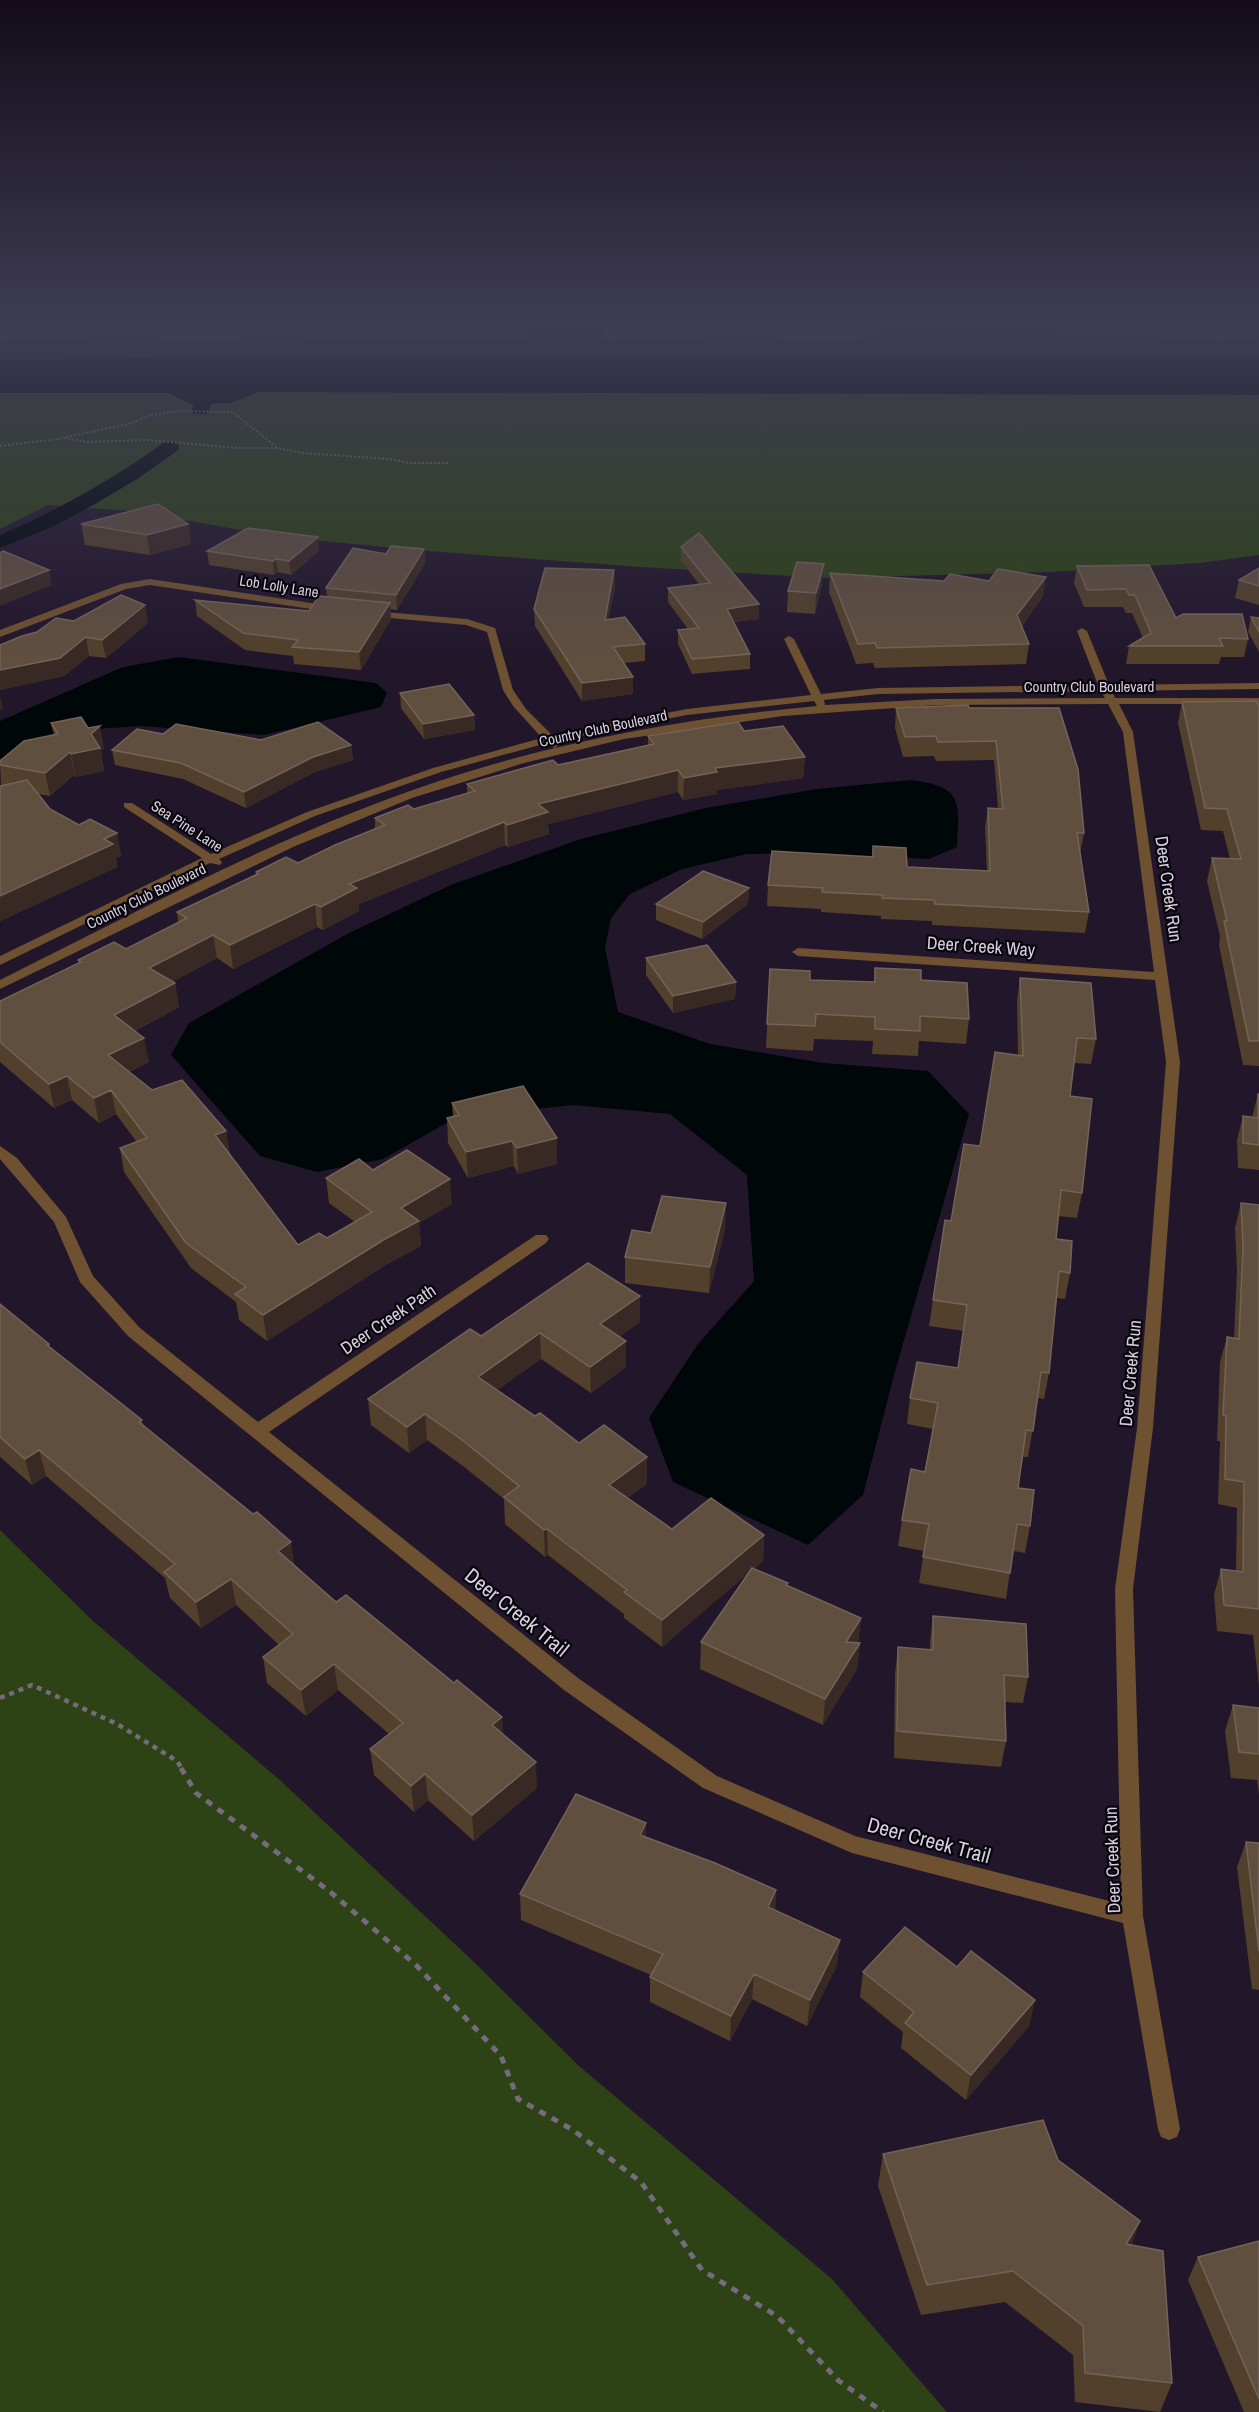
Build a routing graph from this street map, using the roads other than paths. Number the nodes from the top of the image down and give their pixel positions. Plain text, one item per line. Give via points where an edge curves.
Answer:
1 (337, 610) edge
2 (360, 612) edge
3 (1082, 631) dead end
4 (0, 634) edge
5 (789, 639) dead end
6 (1259, 686) edge
7 (1108, 694) junction
8 (818, 696) junction
9 (1259, 700) edge
10 (823, 709) junction
11 (549, 739) junction
12 (558, 751) junction
13 (128, 805) dead end
14 (209, 859) junction
15 (232, 870) junction
16 (798, 952) dead end
17 (0, 961) edge
18 (1161, 976) junction
19 (0, 985) edge
20 (0, 1151) edge
21 (541, 1239) dead end
22 (256, 1432) junction
23 (1132, 1916) junction
24 (1168, 2129) dead end

1 - 4 street, Lob Lolly Lane via 150,582 124,586
2 - 11 street via 467,622 491,630 509,692
3 - 7 street, Deer Creek Run
5 - 8 street
6 - 7 street, Country Club Boulevard
7 - 8 street, Country Club Boulevard via 963,688
7 - 9 street, Country Club Boulevard
7 - 10 street, Country Club Boulevard
7 - 18 street, Deer Creek Run via 1128,732
8 - 10 street
8 - 11 street, Country Club Boulevard via 687,711
10 - 12 street, Country Club Boulevard via 718,720
11 - 12 street
11 - 14 street, Country Club Boulevard via 357,797
12 - 15 street, Country Club Boulevard via 470,775 350,817
13 - 14 street, Sea Pine Lane
14 - 15 street, Sea Pine Lane
14 - 17 street, Country Club Boulevard
15 - 19 street, Country Club Boulevard
16 - 18 street, Deer Creek Way
18 - 23 street, Deer Creek Run via 1173,1062 1145,1428 1124,1589
20 - 22 street, Deer Creek Trail via 61,1220 86,1278 134,1332
21 - 22 street, Deer Creek Path
22 - 23 street, Deer Creek Trail via 571,1684 710,1782 852,1844
23 - 24 street, Deer Creek Run

